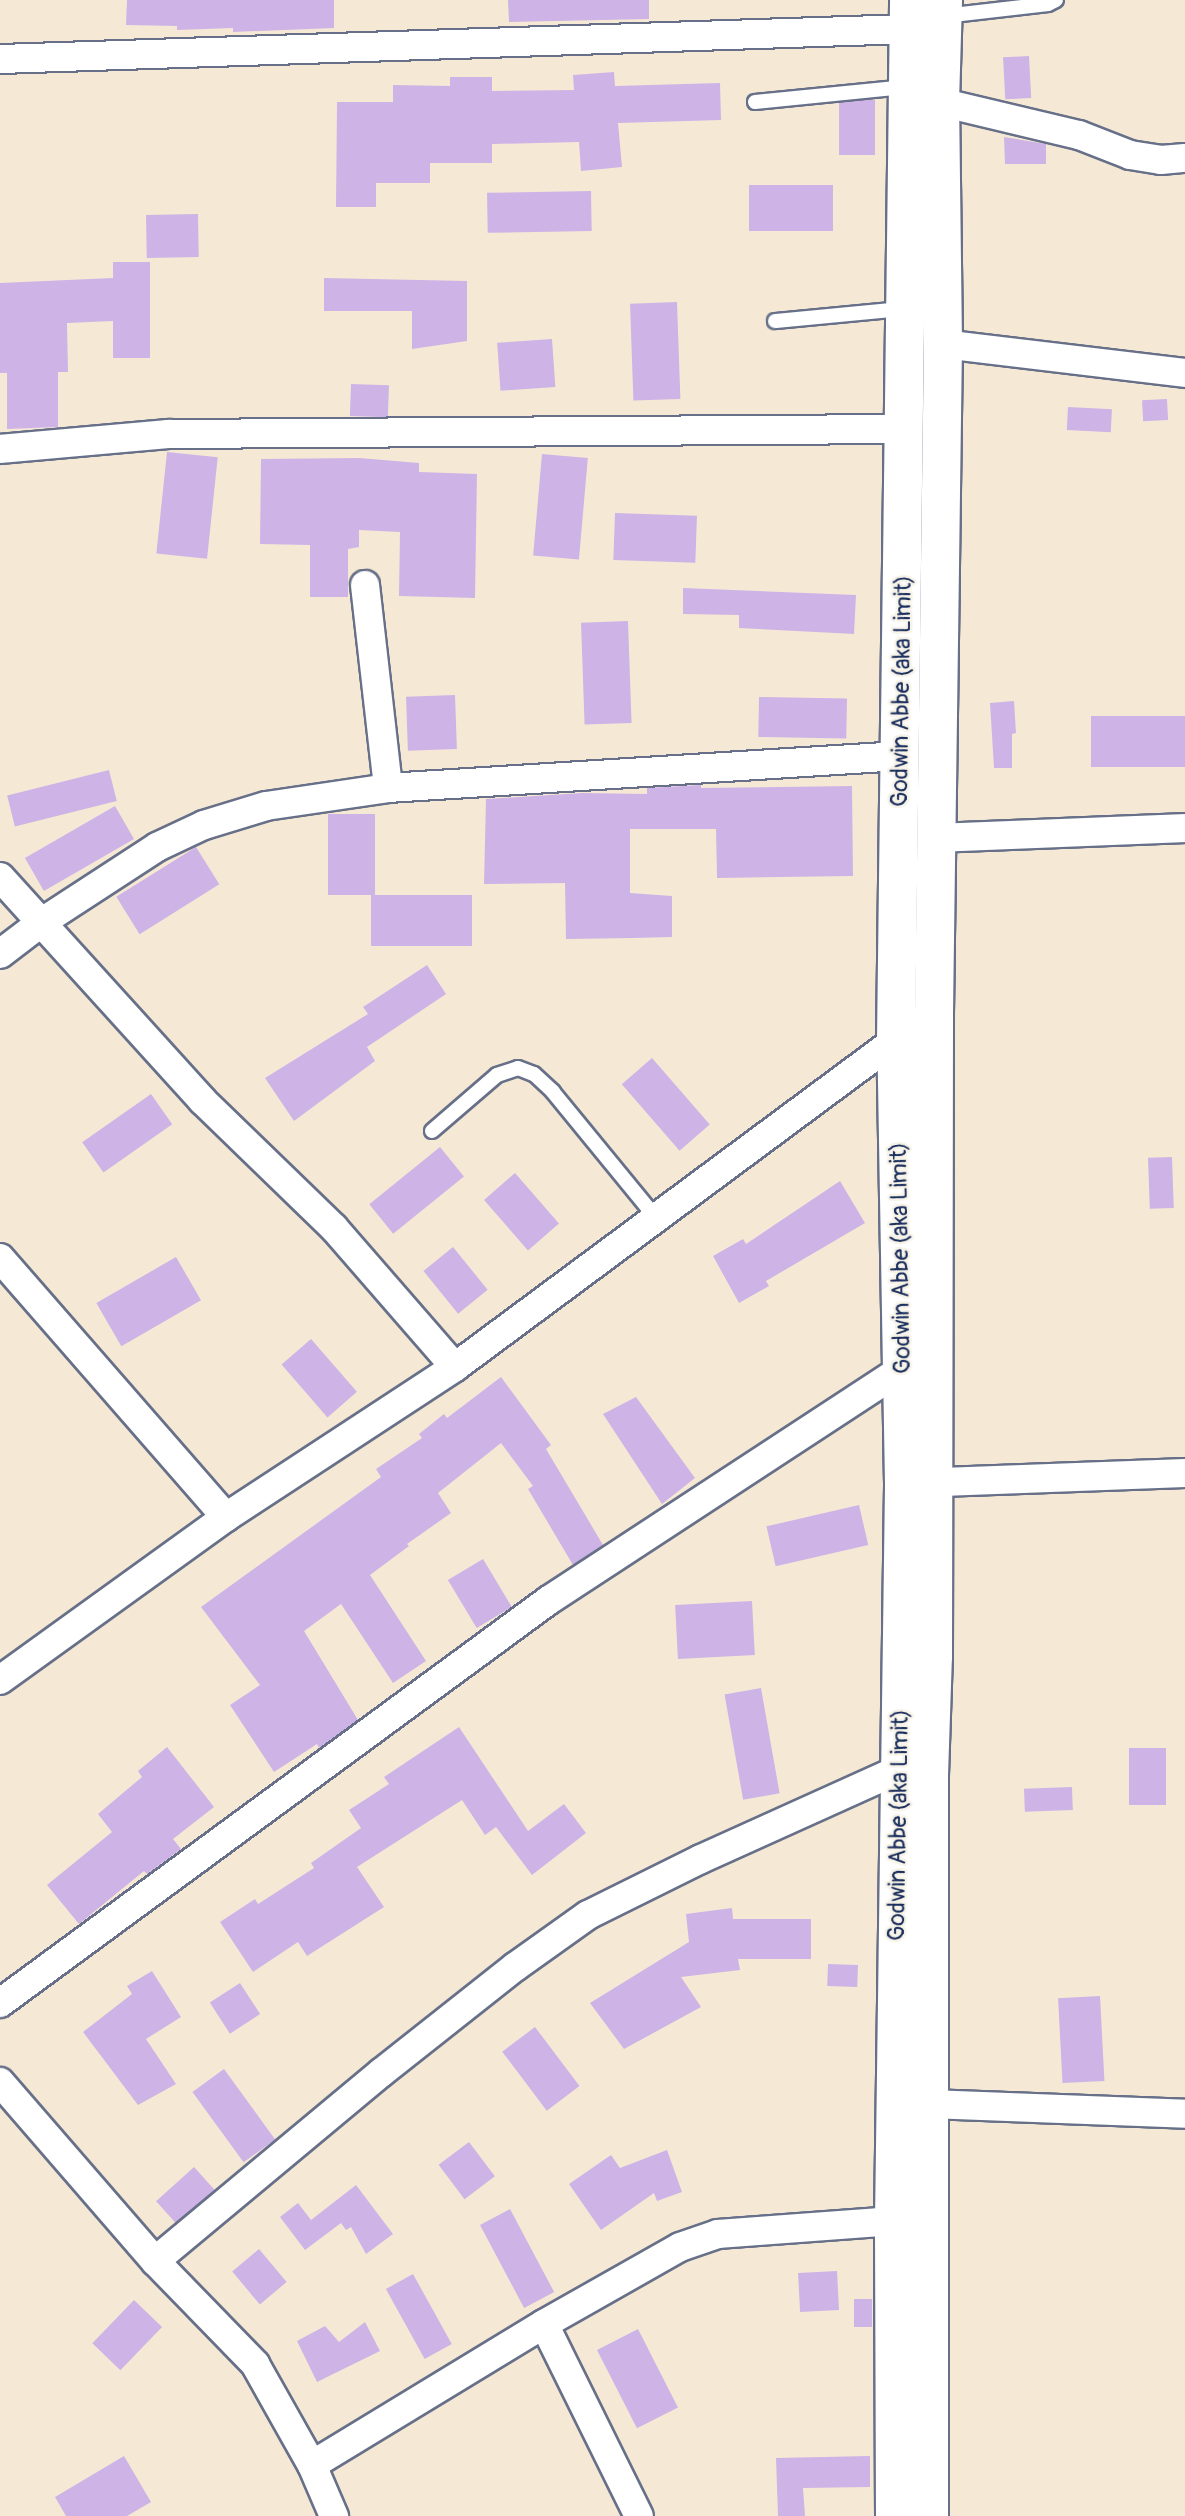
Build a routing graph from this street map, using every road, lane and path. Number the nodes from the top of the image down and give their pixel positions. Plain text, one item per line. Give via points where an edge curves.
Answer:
1 (1056, 0) edge
2 (926, 11) edge
3 (0, 59) edge
4 (924, 95) junction
5 (755, 102) dead end
6 (1185, 158) edge
7 (927, 315) junction
8 (775, 321) dead end
9 (1185, 373) edge
10 (905, 429) junction
11 (0, 449) edge
12 (365, 585) dead end
13 (901, 756) junction
14 (388, 788) junction
15 (1185, 828) edge
16 (937, 838) junction
17 (0, 877) edge
18 (42, 922) junction
19 (0, 954) edge
20 (896, 1040) junction
21 (916, 1107) junction
22 (432, 1131) dead end
23 (656, 1219) junction
24 (0, 1258) edge
25 (455, 1367) junction
26 (902, 1368) junction
27 (1185, 1473) edge
28 (919, 1483) junction
29 (226, 1517) junction
30 (0, 1681) edge
31 (900, 1769) junction
32 (0, 2003) edge
33 (0, 2082) edge
34 (930, 2104) junction
35 (1185, 2114) edge
36 (894, 2221) junction
37 (155, 2261) junction
38 (544, 2324) junction
39 (312, 2465) junction
40 (334, 2516) edge
41 (639, 2516) edge
42 (895, 2516) edge
43 (929, 2516) edge

1 - 2 lane
2 - 3 street
2 - 4 street, Godwin Abbe (aka Limit)
4 - 5 lane
4 - 6 street via 1079,135 1130,155
4 - 7 street, Godwin Abbe (aka Limit)
7 - 8 lane
7 - 9 street
7 - 10 street, Godwin Abbe (aka Limit)
7 - 16 street, Godwin Abbe (aka Limit)
10 - 11 street via 168,434
10 - 13 street, Godwin Abbe (aka Limit)
12 - 14 street
13 - 14 street
13 - 20 street, Godwin Abbe (aka Limit)
14 - 18 street via 266,806 204,825 158,847
15 - 16 street
16 - 21 street, Godwin Abbe (aka Limit)
17 - 18 street
18 - 19 street
18 - 25 street via 203,1101 334,1228
20 - 21 street, Godwin Abbe (aka Limit)
20 - 23 street
21 - 26 street, Godwin Abbe (aka Limit)
21 - 28 street, Godwin Abbe (aka Limit)
22 - 23 lane via 498,1075 518,1068 534,1074
23 - 25 street
24 - 29 street
25 - 29 street
26 - 28 street, Godwin Abbe (aka Limit)
26 - 32 street via 550,1600
27 - 28 street
28 - 31 street, Godwin Abbe (aka Limit)
28 - 34 street, Godwin Abbe (aka Limit) via 929,1776
29 - 30 street
31 - 36 street, Godwin Abbe (aka Limit)
31 - 37 street via 588,1915 382,2072
33 - 37 street
34 - 35 street
34 - 43 street, Godwin Abbe (aka Limit)
36 - 38 street via 719,2234 680,2247
36 - 42 street, Godwin Abbe (aka Limit)
37 - 39 street via 256,2364
38 - 39 street
38 - 41 street
39 - 40 street

